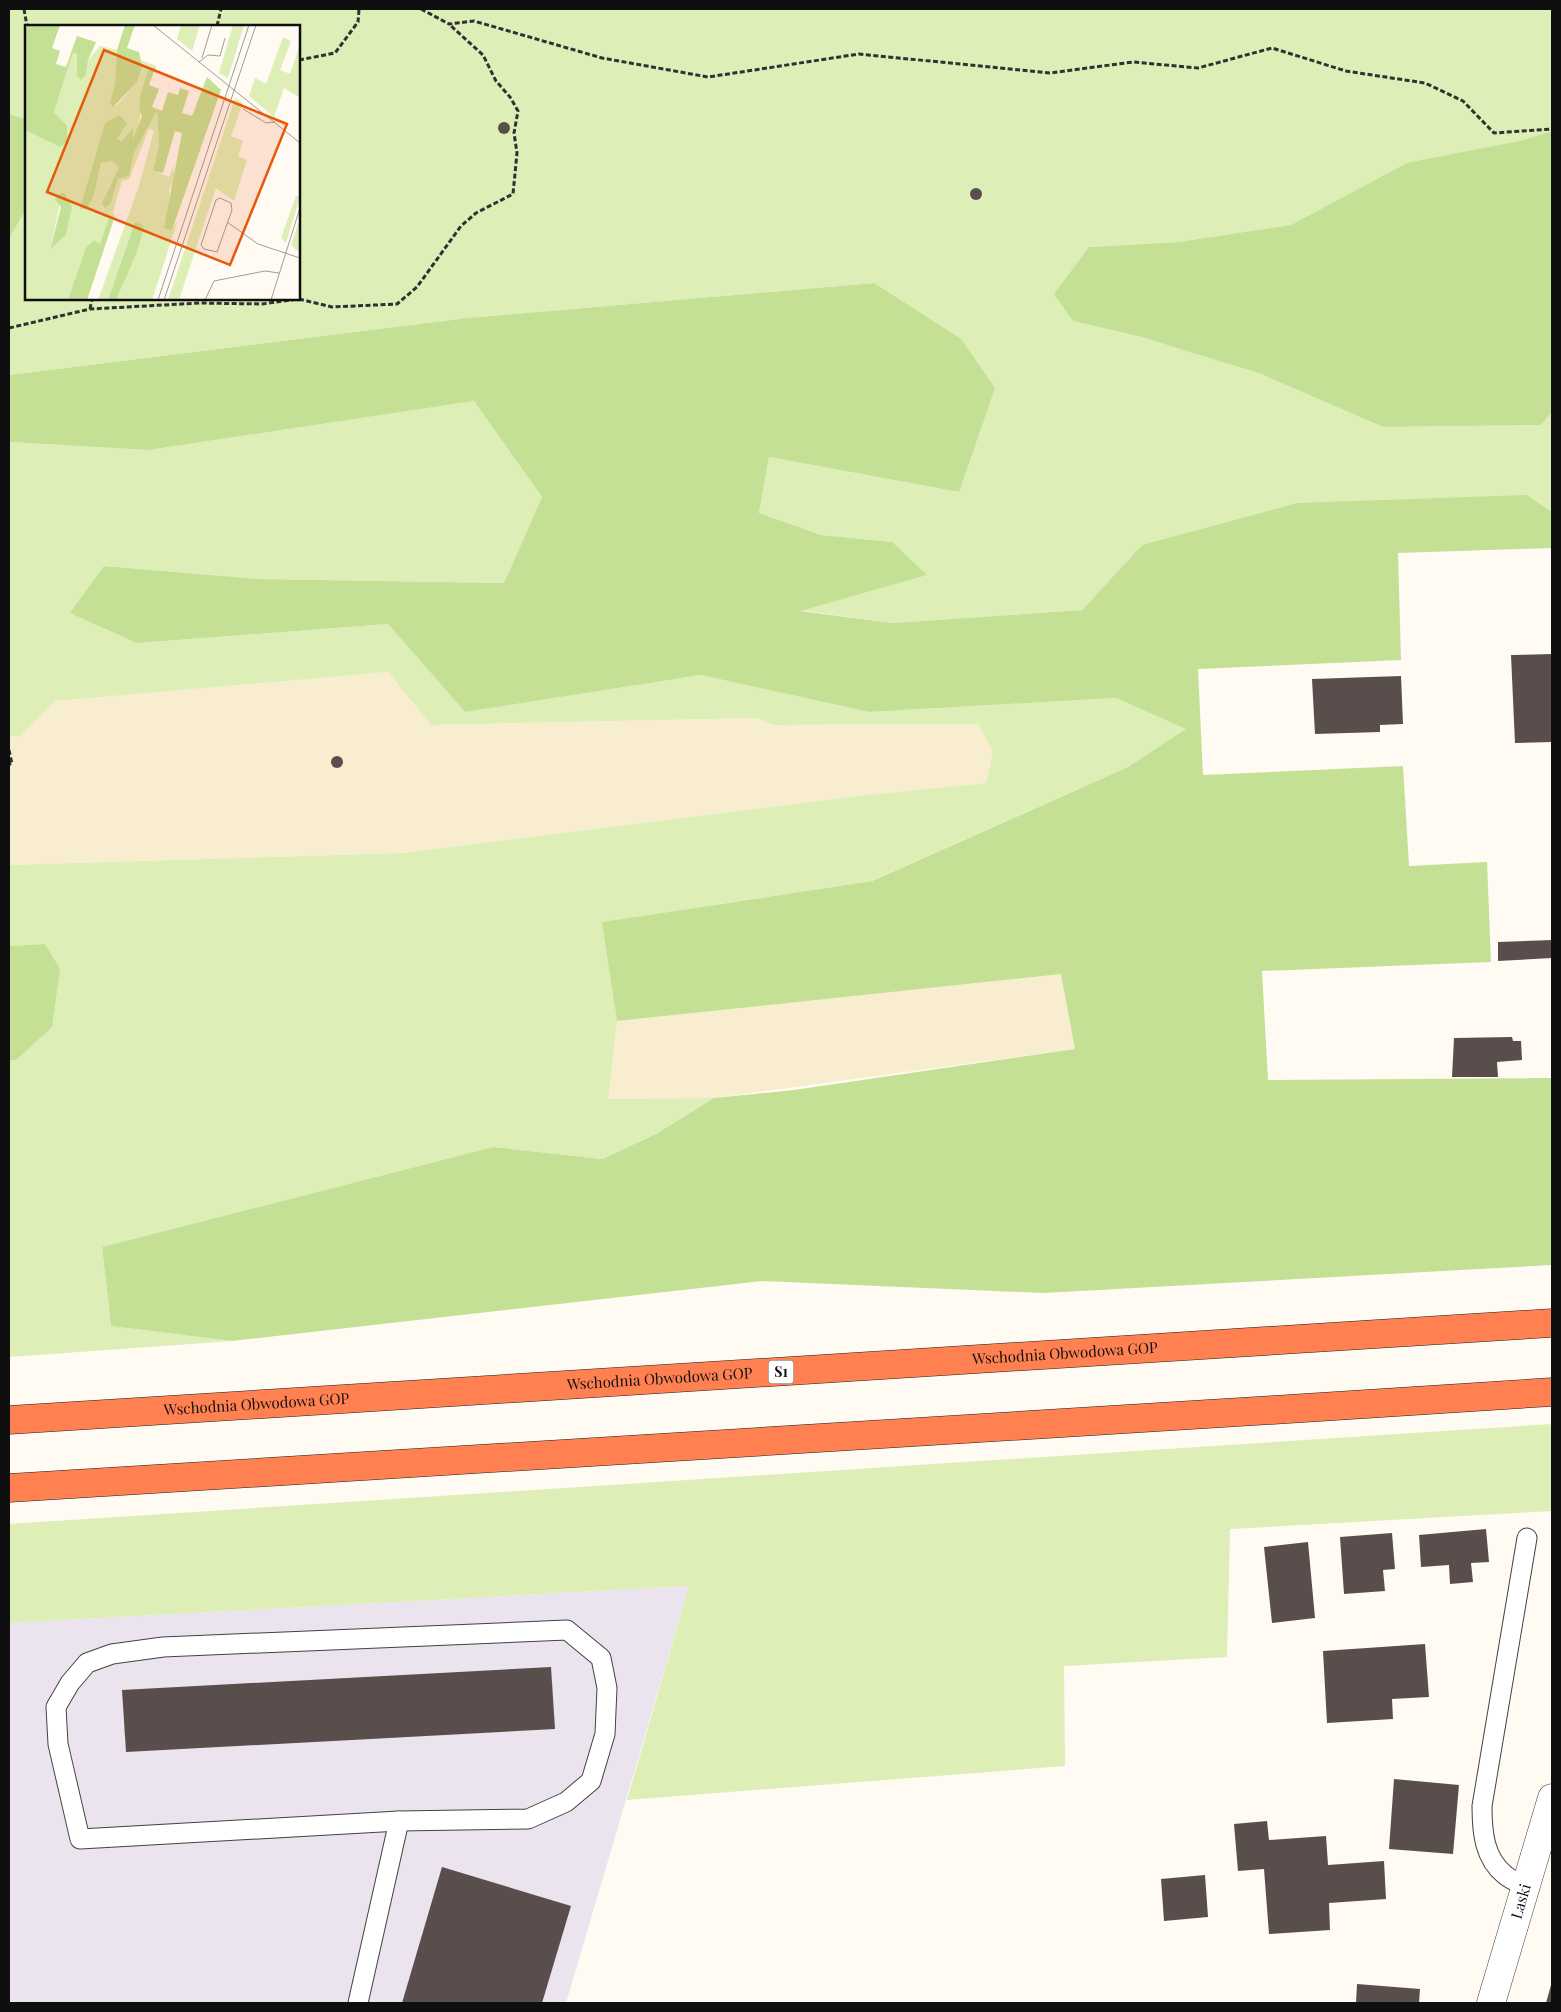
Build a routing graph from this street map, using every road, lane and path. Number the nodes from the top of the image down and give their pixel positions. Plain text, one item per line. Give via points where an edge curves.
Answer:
1 (24, 9) edge
2 (221, 9) edge
3 (360, 9) edge
4 (421, 9) edge
5 (449, 24) junction
6 (27, 25) edge
7 (217, 25) edge
8 (300, 60) edge
9 (1552, 129) edge
10 (300, 299) edge
11 (92, 300) edge
12 (202, 300) edge
13 (291, 300) edge
14 (200, 303) junction
15 (90, 309) junction
16 (9, 328) edge
17 (9, 750) edge
18 (9, 764) edge
19 (1552, 1323) edge
20 (1552, 1392) edge
21 (9, 1420) edge
22 (9, 1488) edge
23 (1527, 1538) dead end
24 (1552, 1798) edge
25 (399, 1821) junction
26 (1526, 1886) junction
27 (358, 2003) edge
28 (1491, 2003) edge

1 - 6 path
2 - 7 path
3 - 8 path via 358,22 335,53
4 - 5 path
5 - 9 path via 474,21 602,58 708,77 859,54 1050,73 1133,62 1198,68 1272,48 1346,71 1425,83 1463,101 1494,133
5 - 10 path via 483,55 496,81 518,111 514,133 517,153 513,194 476,213 461,226 417,287 397,304 332,307
11 - 15 path
12 - 14 path
13 - 14 path via 262,304
14 - 15 path
15 - 16 path
17 - 18 path via 12,764
19 - 21 highway, Wschodnia Obwodowa GOP / S1
20 - 22 highway
23 - 26 lane via 1482,1806 1482,1827 1494,1864 1506,1877
24 - 26 street, Laski
25 - 25 lane via 80,1839 58,1744 56,1707 87,1663 112,1654 163,1647 566,1630 602,1658 607,1688 605,1734 590,1781 566,1802 528,1819
25 - 27 lane
26 - 28 street, Laski

